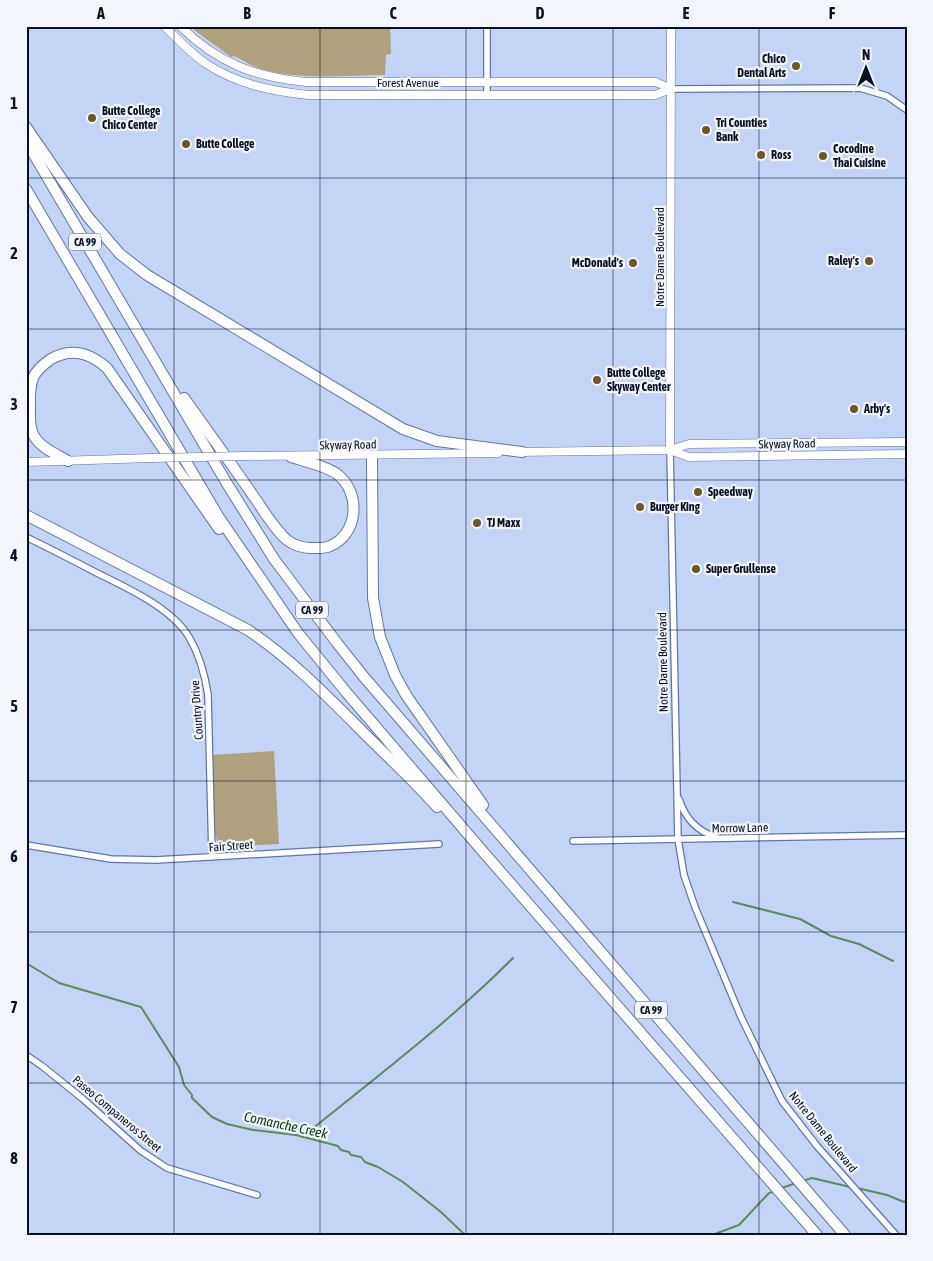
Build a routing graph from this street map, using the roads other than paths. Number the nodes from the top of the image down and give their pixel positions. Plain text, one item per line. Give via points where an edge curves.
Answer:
1 (164, 26) edge
2 (180, 26) edge
3 (487, 26) edge
4 (670, 26) edge
5 (487, 82) junction
6 (671, 89) junction
7 (488, 94) junction
8 (907, 110) edge
9 (26, 126) edge
10 (26, 141) edge
11 (26, 189) edge
12 (144, 342) junction
13 (907, 442) edge
14 (670, 450) junction
15 (522, 452) junction
16 (907, 454) edge
17 (291, 456) junction
18 (372, 456) junction
19 (68, 461) junction
20 (26, 462) edge
21 (26, 514) edge
22 (26, 537) edge
23 (253, 570) junction
24 (677, 792) junction
25 (907, 835) edge
26 (720, 838) junction
27 (678, 839) junction
28 (574, 841) dead end
29 (438, 844) dead end
30 (26, 845) edge
31 (479, 847) junction
32 (515, 851) junction
33 (212, 856) junction
34 (26, 1055) edge
35 (257, 1195) dead end
36 (816, 1235) edge
37 (846, 1235) edge
38 (896, 1235) edge

1 - 7 street, Forest Avenue via 204,62 230,77 276,92 308,95
2 - 5 street, Forest Avenue via 225,60 279,80
3 - 5 street
4 - 6 street, Notre Dame Boulevard
5 - 6 street, Forest Avenue via 656,82
5 - 7 street
6 - 7 street, Forest Avenue via 655,95
6 - 8 street, Forest Avenue via 860,88 887,96
6 - 14 street, Notre Dame Boulevard
9 - 15 highway via 88,217 120,254 147,275 403,429 437,441
10 - 12 highway, CA 99
11 - 23 highway, CA 99
12 - 17 highway via 287,540 305,548 329,547 340,540 352,524 353,501 349,490 334,472
12 - 32 highway, CA 99 via 226,482 280,566 364,677
13 - 14 street, Skyway Road via 689,444
14 - 15 street, Skyway Road
14 - 16 street, Skyway Road via 689,457
14 - 24 street, Notre Dame Boulevard
15 - 18 street, Skyway Road
17 - 18 street, Skyway Road
17 - 19 street, Skyway Road, bridge
18 - 32 highway via 373,598 387,657 406,695
19 - 20 street, Skyway Road
19 - 23 highway via 43,446 34,436 30,424 30,392 33,377 43,364 58,355 84,353 107,368 223,536
21 - 31 highway via 248,630 270,645 318,687 455,828
22 - 33 street, Country Drive via 150,602 174,619 188,635 201,664 208,695
23 - 31 highway, CA 99 via 298,633
24 - 26 street via 684,812 694,825
24 - 27 street, Notre Dame Boulevard
25 - 26 street, Morrow Lane
26 - 27 street, Morrow Lane
27 - 28 street, Morrow Lane
27 - 38 street, Notre Dame Boulevard via 684,875 695,907 741,1017 782,1100 817,1146
29 - 33 street, Fair Street
30 - 33 street, Fair Street via 111,859
31 - 36 highway, CA 99
32 - 37 highway, CA 99
34 - 35 street, Paseo Companeros Street via 141,1151 167,1168

